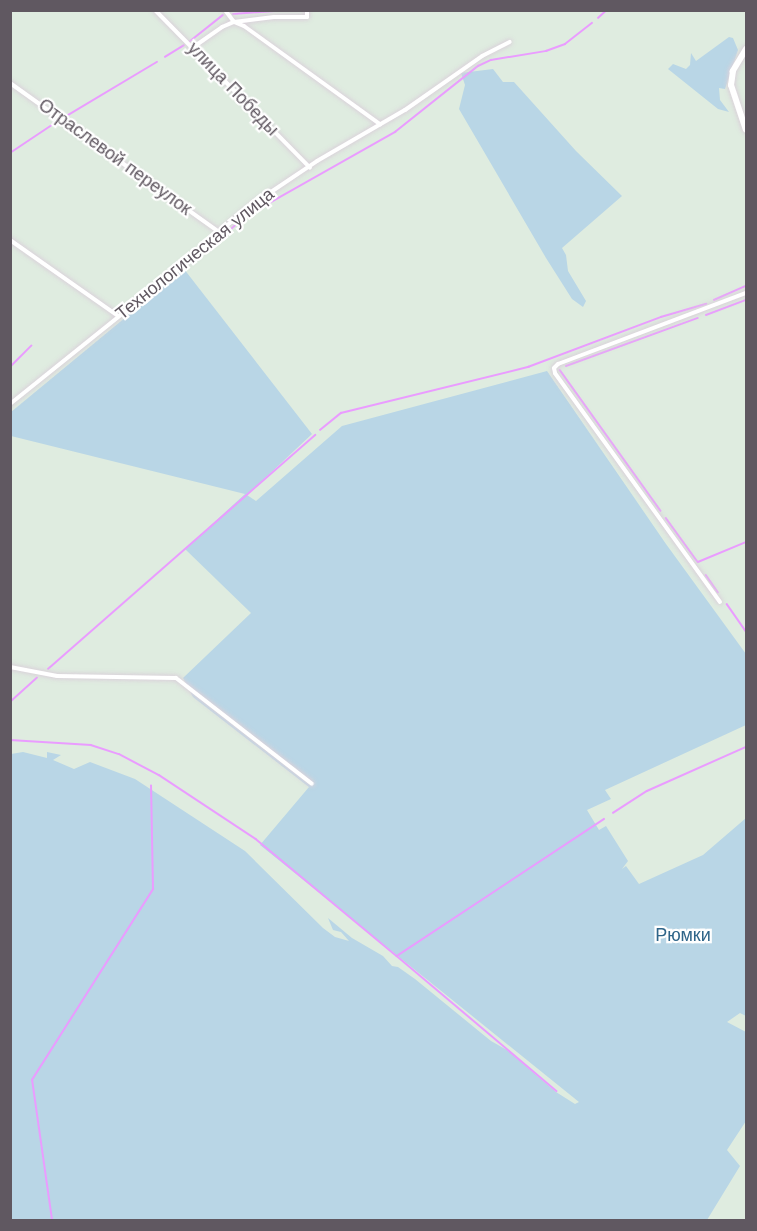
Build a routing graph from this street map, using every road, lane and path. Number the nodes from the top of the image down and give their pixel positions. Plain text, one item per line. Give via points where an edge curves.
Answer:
1 (154, 10) edge
2 (225, 10) edge
3 (308, 10) edge
4 (234, 22) junction
5 (510, 42) dead end
6 (192, 48) junction
7 (747, 49) edge
8 (10, 83) edge
9 (380, 124) junction
10 (747, 130) edge
11 (310, 168) junction
12 (219, 232) junction
13 (10, 240) edge
14 (747, 293) edge
15 (118, 316) junction
16 (10, 404) edge
17 (720, 602) dead end
18 (10, 667) edge
19 (312, 784) dead end

1 - 6 street, улица Победы
2 - 4 street
3 - 4 street via 307,17
4 - 6 street
4 - 9 street
5 - 9 street, Технологическая улица via 482,56
6 - 11 street, улица Победы
7 - 10 main road via 733,71 731,85
8 - 12 street, Отраслевой переулок
9 - 11 street, Технологическая улица
11 - 12 street, Технологическая улица via 253,204
12 - 15 street, Технологическая улица via 213,241
13 - 15 street
14 - 17 street via 554,368
15 - 16 street, Технологическая улица
18 - 19 street via 57,676 176,678

